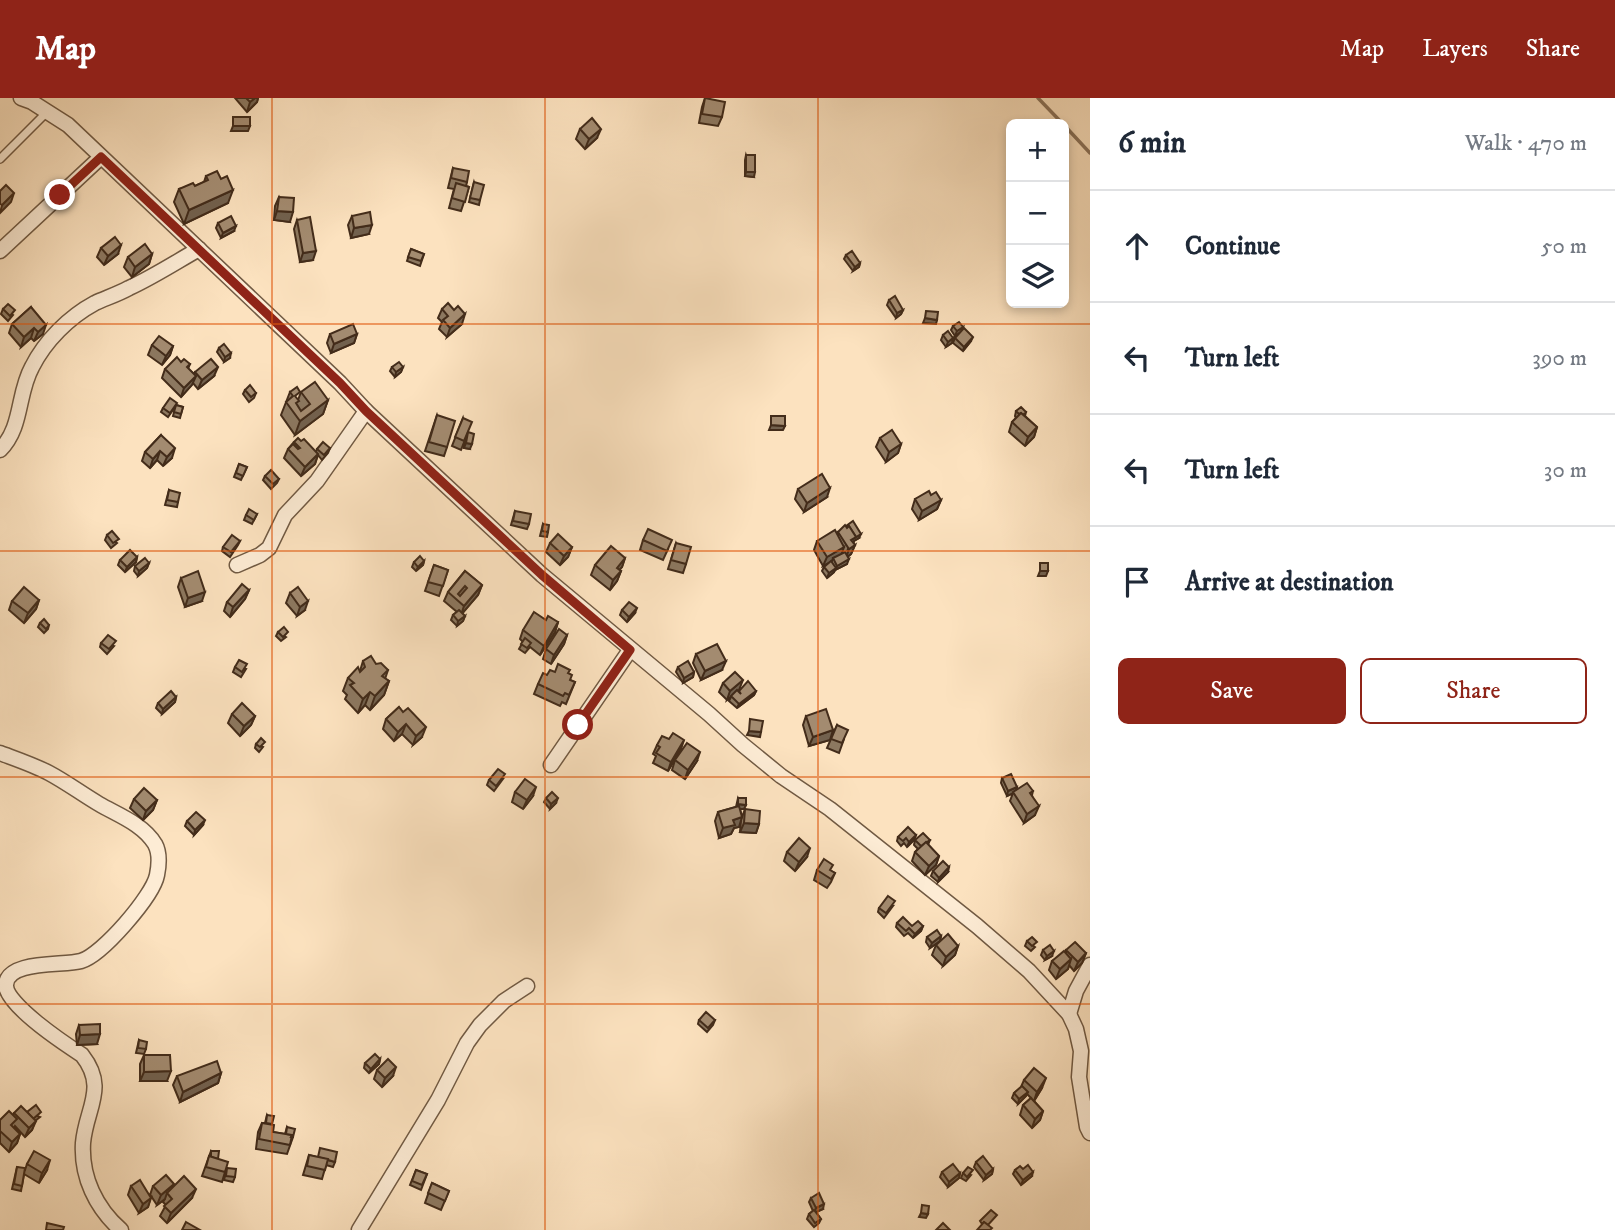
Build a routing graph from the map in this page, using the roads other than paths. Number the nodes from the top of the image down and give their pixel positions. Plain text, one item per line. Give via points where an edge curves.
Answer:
1 (30, 99) edge
2 (47, 112) junction
3 (101, 157) junction
4 (0, 159) edge
5 (199, 249) junction
6 (0, 251) edge
7 (366, 411) junction
8 (0, 450) edge
9 (237, 565) dead end
10 (630, 650) junction
11 (0, 753) edge
12 (551, 765) dead end
13 (1090, 965) edge
14 (527, 986) dead end
15 (1069, 1014) junction
16 (1090, 1133) edge
17 (121, 1230) edge
18 (359, 1230) edge

1 - 2 street
2 - 3 street
2 - 4 lane
3 - 5 street
3 - 6 street
5 - 7 street
5 - 8 street via 93,304 45,344 22,392 16,427
7 - 9 street via 317,481 285,515 269,548
7 - 10 street
10 - 12 street
10 - 15 street via 781,776 830,809 977,926 1030,971
11 - 17 street via 49,773 130,821 157,846 157,878 99,951 80,961 16,969 6,986 8,996 21,1009 90,1065 94,1099 83,1144 84,1163 98,1204
13 - 15 street
14 - 18 street via 504,1001 467,1043
15 - 16 street via 1081,1051 1079,1077

